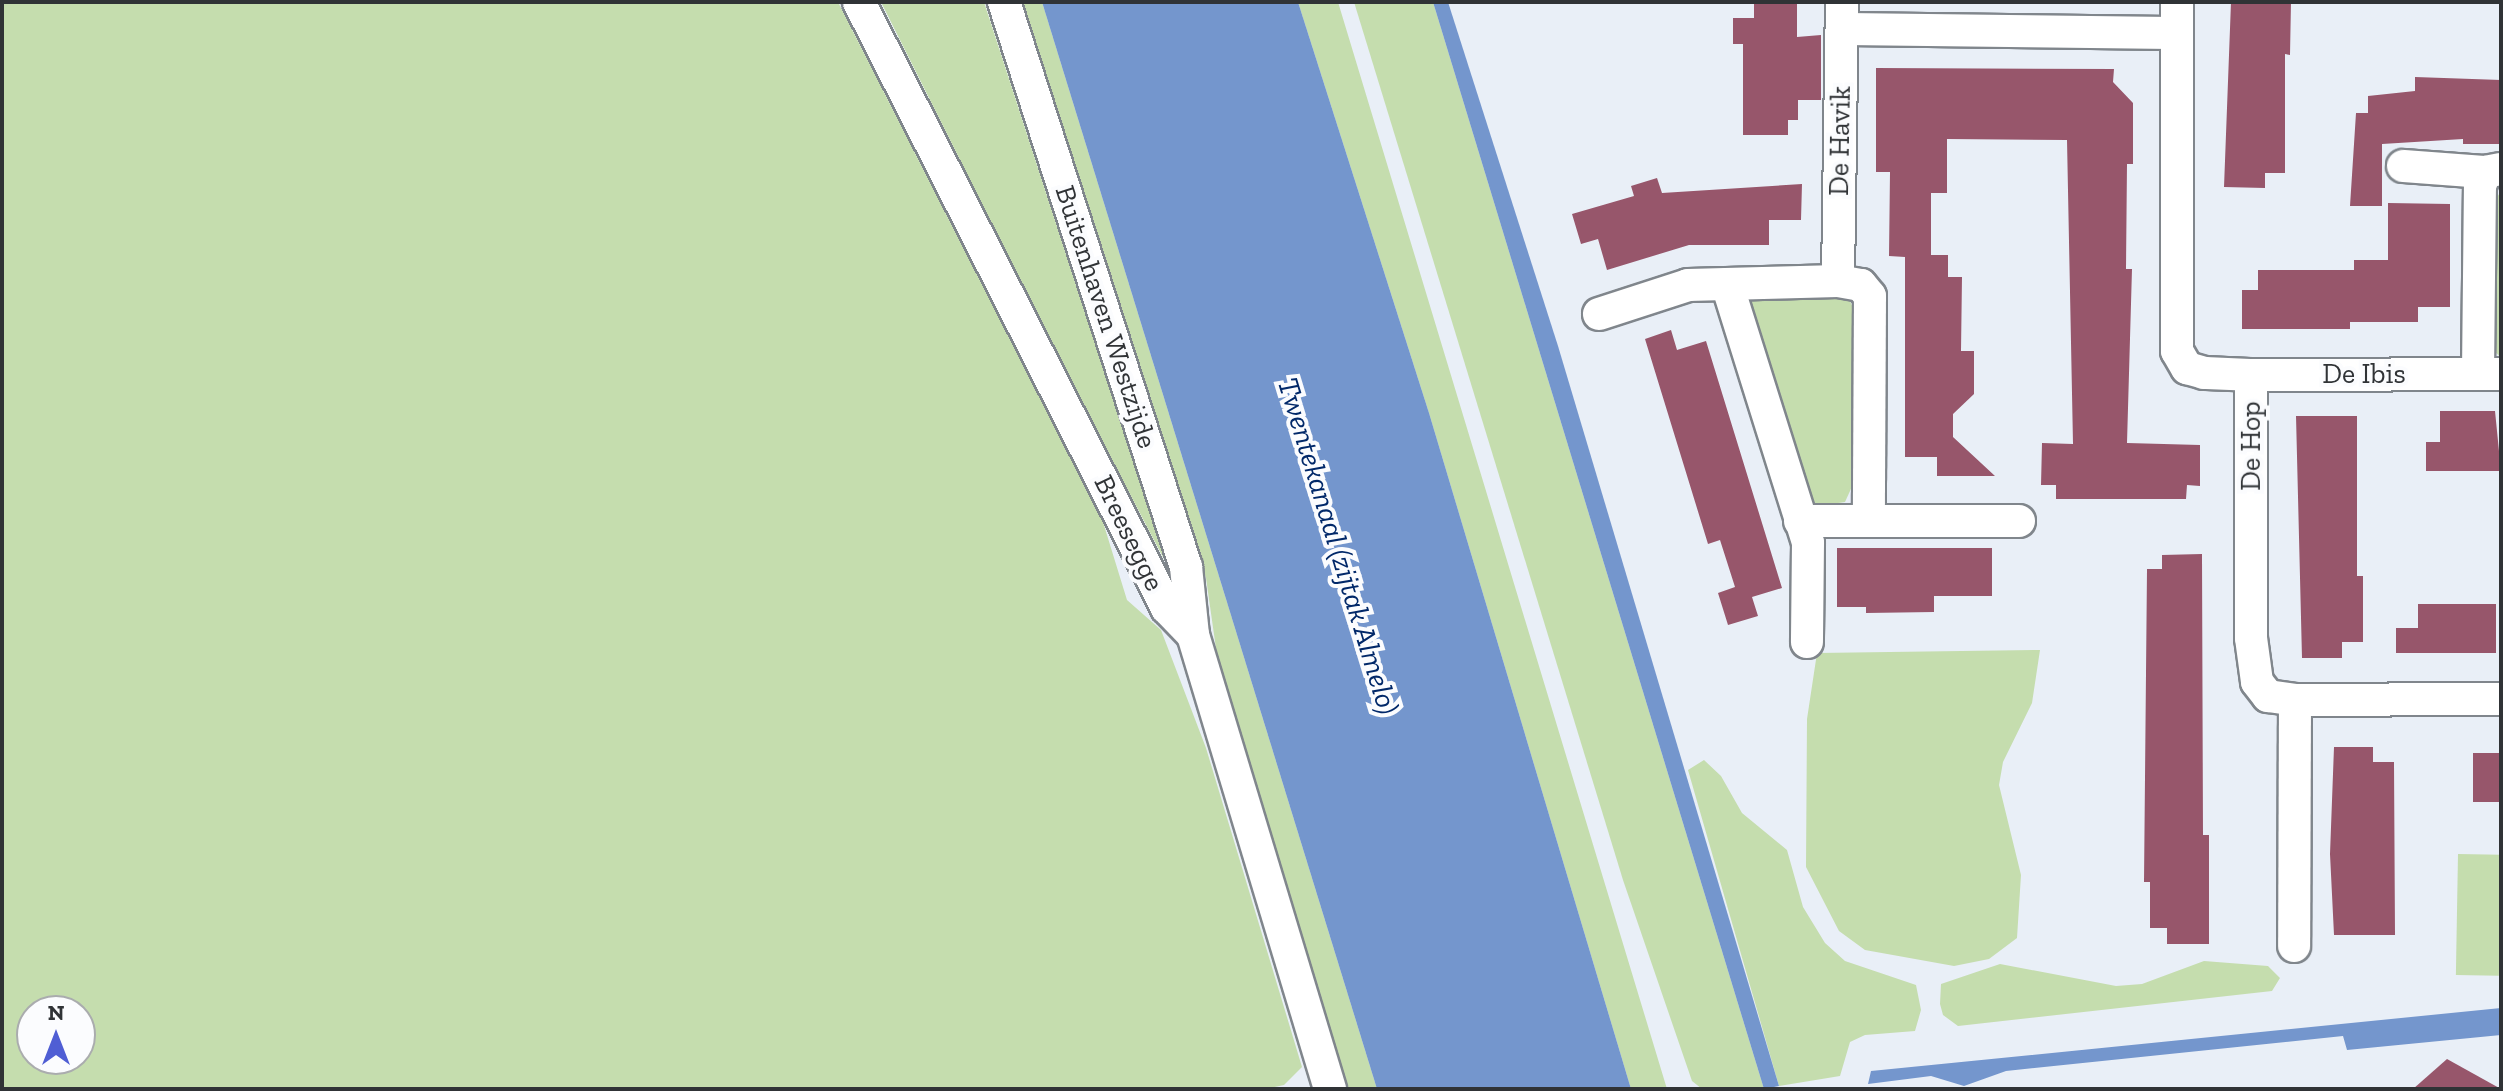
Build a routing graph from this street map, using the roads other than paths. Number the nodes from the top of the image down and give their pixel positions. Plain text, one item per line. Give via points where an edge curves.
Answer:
1 (859, 2) edge
2 (1004, 2) edge
3 (1842, 15) edge
4 (2176, 18) edge
5 (2403, 166) dead end
6 (2493, 170) edge
7 (1838, 281) junction
8 (1727, 284) junction
9 (1599, 314) dead end
10 (2489, 374) edge
11 (2251, 375) junction
12 (1869, 520) junction
13 (1800, 521) junction
14 (2019, 521) dead end
15 (1193, 635) junction
16 (1807, 642) dead end
17 (2501, 699) edge
18 (2295, 700) junction
19 (2294, 946) dead end
20 (1330, 1089) edge

1 - 15 street, Breesegge via 1167,608
2 - 15 street, Buitenhaven Westzijde via 1186,567
3 - 4 street, De Hop
3 - 7 street, De Havik
4 - 11 street, De Hop via 2177,351 2187,368
5 - 6 street, De Ibis
6 - 10 street, De Ibis via 2480,186
7 - 8 street
7 - 12 street via 1861,285 1870,296
8 - 9 street via 1688,285
8 - 13 street
10 - 11 street, De Ibis
11 - 18 street, De Hop via 2251,638 2257,682 2268,696
12 - 13 street
12 - 14 street
13 - 16 street via 1808,543
15 - 20 street, Breesegge
17 - 18 street, De Hop
18 - 19 street

